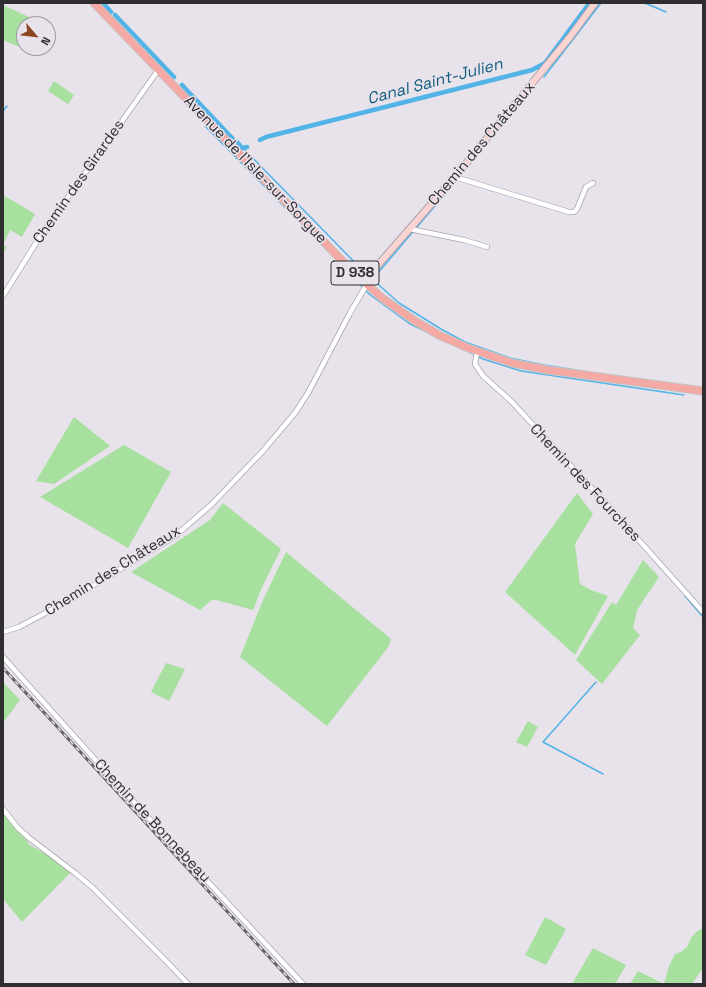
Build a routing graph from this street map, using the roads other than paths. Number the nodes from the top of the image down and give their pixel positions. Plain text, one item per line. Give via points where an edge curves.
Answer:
1 (94, 3) edge
2 (596, 3) edge
3 (158, 69) junction
4 (455, 177) junction
5 (593, 183) dead end
6 (410, 229) junction
7 (486, 247) dead end
8 (365, 283) junction
9 (3, 296) edge
10 (477, 352) junction
11 (703, 391) edge
12 (703, 612) edge
13 (3, 632) edge
14 (3, 656) edge
15 (3, 809) edge
16 (188, 984) edge
17 (303, 984) edge

1 - 3 main road, Avenue de l'Isle-sur-Sorgue / D 938
2 - 4 street, Chemin des Châteaux
3 - 8 main road, Avenue de l'Isle-sur-Sorgue / D 938
3 - 9 street, Chemin des Girardes via 41,235
4 - 5 street via 569,212 577,209 586,187
4 - 6 street, Chemin des Châteaux
6 - 7 street
6 - 8 street, Chemin des Châteaux
8 - 10 main road, Avenue de l'Isle-sur-Sorgue / D 938 via 428,329
8 - 13 street, Chemin des Châteaux via 295,413 211,506 175,536 64,603 19,627
10 - 11 main road, Avenue de l'Isle-sur-Sorgue / D 938 via 537,369
10 - 12 street, Chemin des Fourches via 475,364 483,376 510,401 620,519
14 - 17 street, Chemin de Bonnebeau
15 - 16 street via 28,838 92,887

